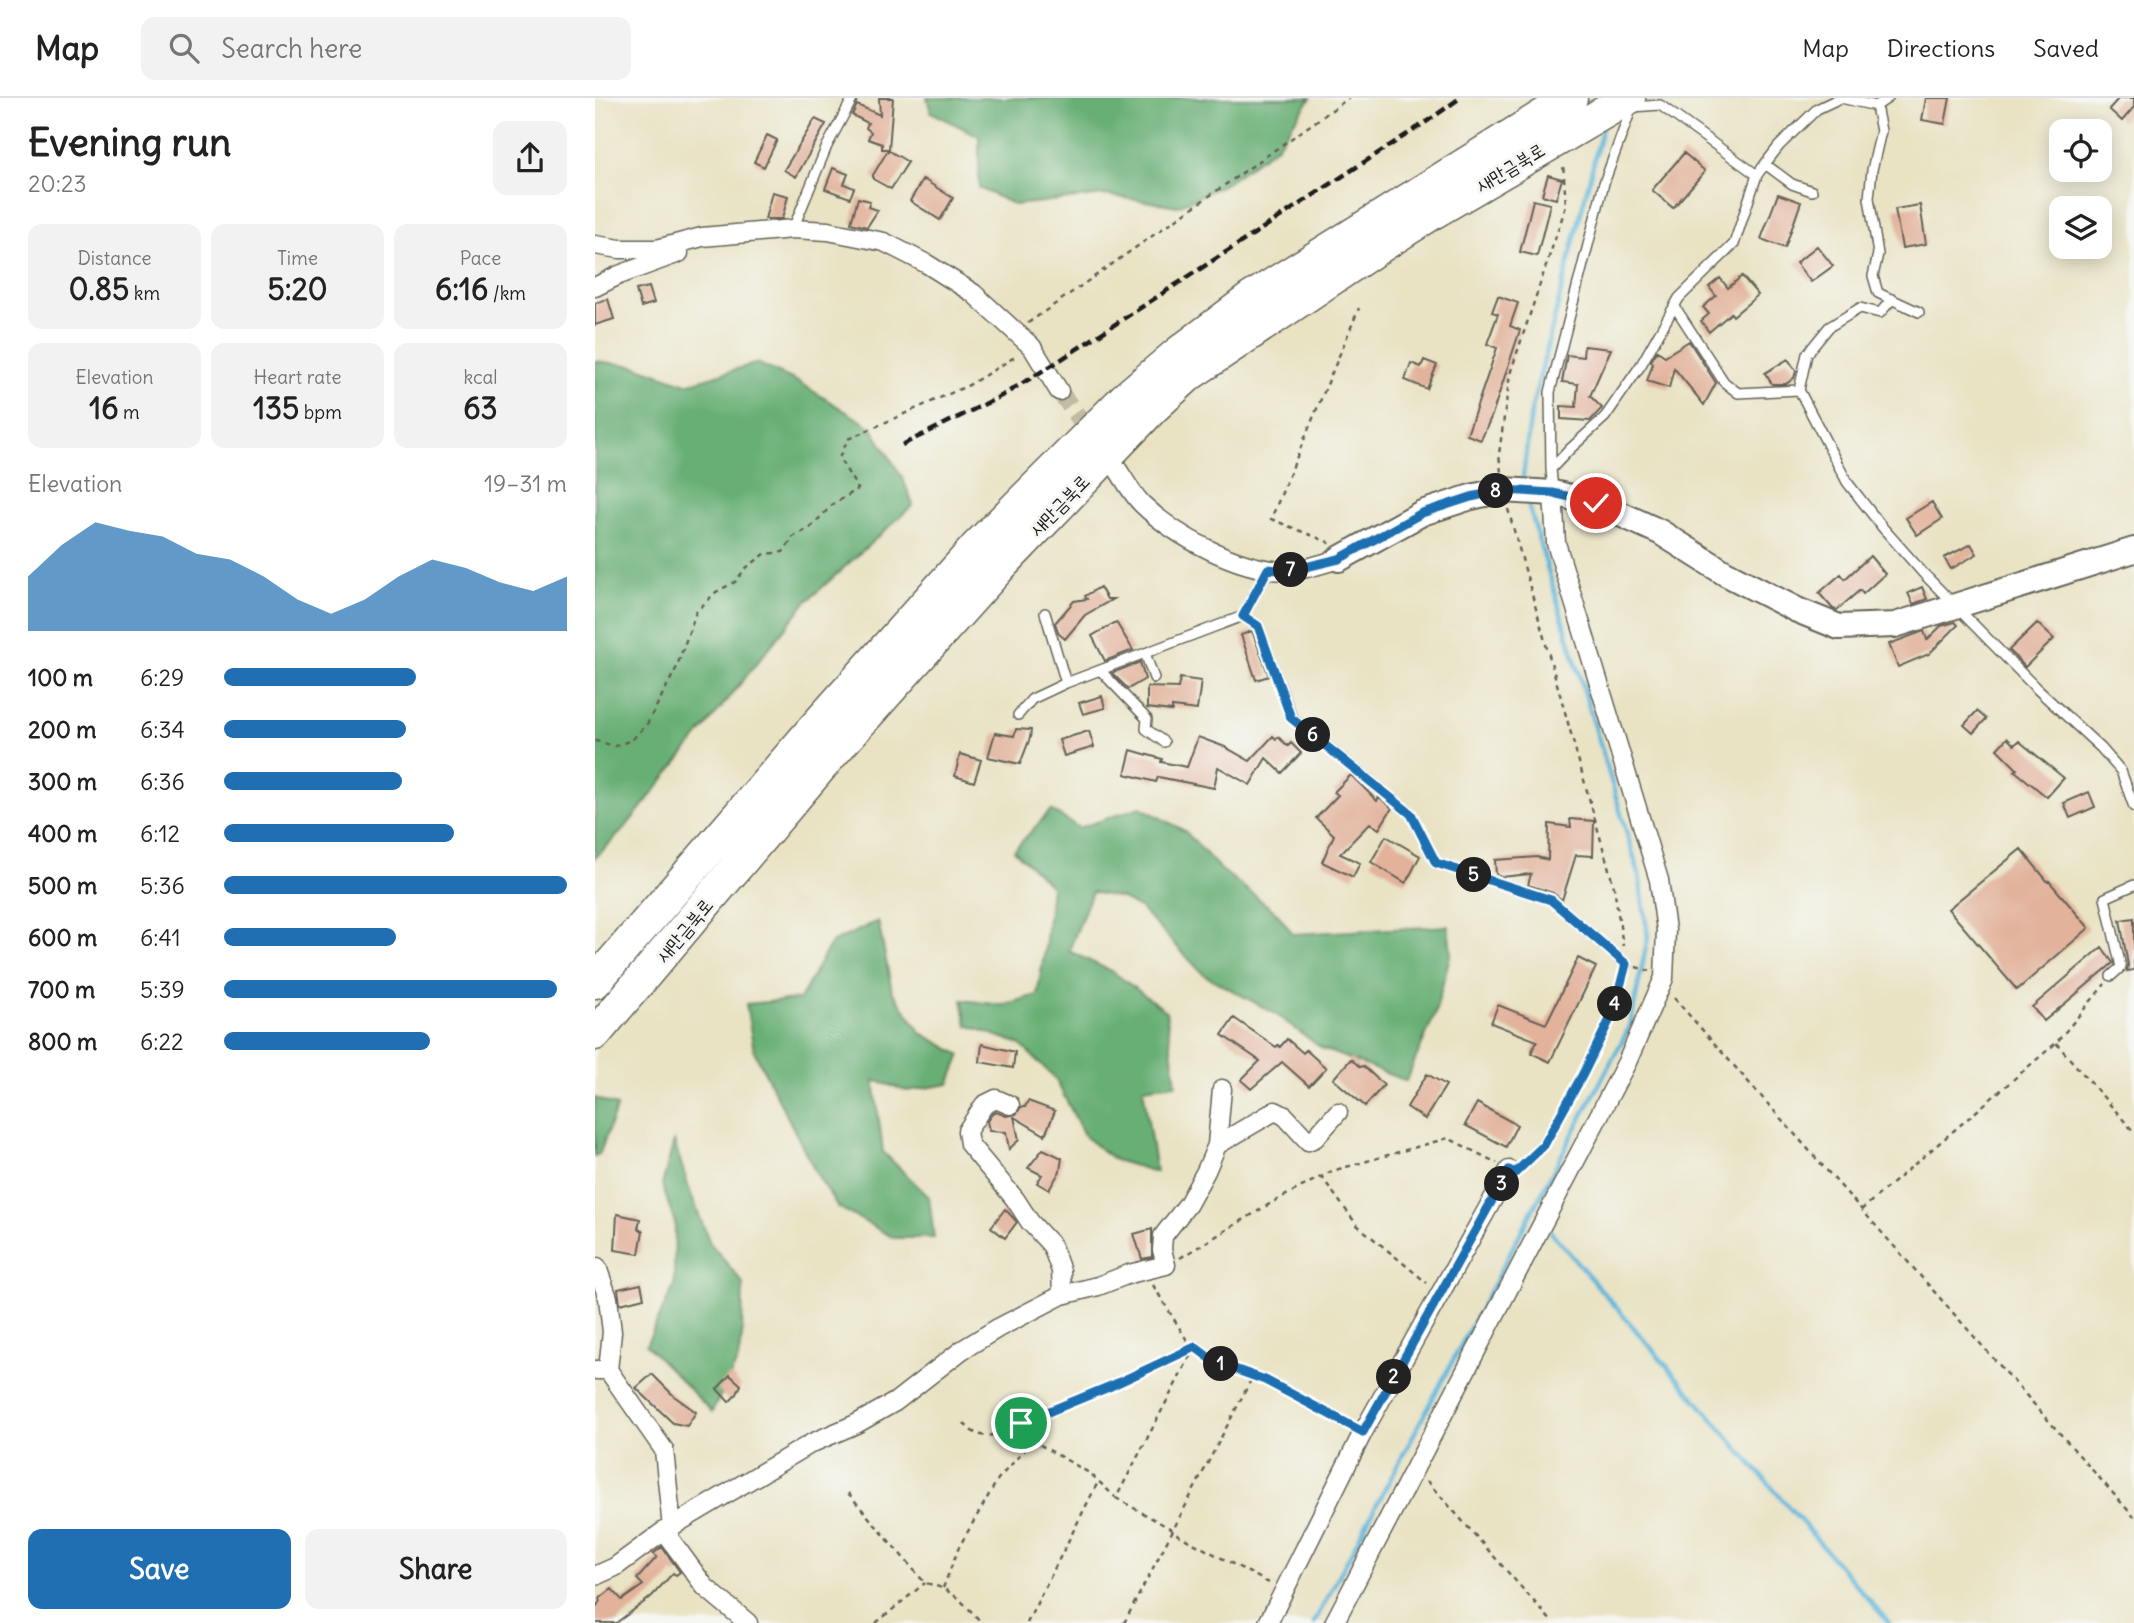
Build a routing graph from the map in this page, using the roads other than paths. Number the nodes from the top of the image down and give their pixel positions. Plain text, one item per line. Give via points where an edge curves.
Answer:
1 (853, 98) edge
2 (1629, 98) edge
3 (1888, 98) edge
4 (1845, 99) edge
5 (1876, 106) junction
6 (1579, 110) edge
7 (1765, 164) junction
8 (1757, 175) junction
9 (1812, 191) dead end
10 (793, 229) junction
11 (702, 237) junction
12 (595, 246) edge
13 (595, 286) edge
14 (1892, 299) junction
15 (1675, 307) junction
16 (1919, 312) dead end
17 (1798, 390) junction
18 (1059, 391) tunnel mouth
19 (1114, 464) dead end
20 (1552, 481) junction
21 (2134, 550) edge
22 (1339, 559) joint
23 (1268, 569) junction
24 (1955, 606) junction
25 (1045, 612) dead end
26 (1243, 616) junction
27 (1145, 653) junction
28 (1100, 670) junction
29 (1154, 678) dead end
30 (1066, 683) junction
31 (1018, 715) dead end
32 (1164, 742) dead end
33 (2134, 807) edge
34 (2134, 885) edge
35 (1630, 965) road end
36 (2111, 976) road end
37 (595, 982) edge
38 (595, 1034) edge
39 (1222, 1089) dead end
40 (1010, 1105) dead end
41 (1338, 1112) dead end
42 (1217, 1145) junction
43 (1509, 1170) road end
44 (597, 1267) edge
45 (1062, 1295) junction
46 (601, 1370) edge
47 (668, 1529) junction
48 (595, 1576) edge
49 (748, 1623) edge
50 (1268, 1623) edge
51 (1334, 1623) edge

1 - 10 lane via 827,146
2 - 6 highway, 새만금북로
3 - 5 lane
4 - 5 lane
4 - 7 lane via 1817,110
5 - 14 lane via 1881,131 1869,198 1878,254 1873,276 1878,293
6 - 37 highway, 새만금북로 via 1251,299 1124,399 968,555
6 - 38 highway, 새만금북로 via 1189,375 1153,408 1001,566 832,754
7 - 8 lane
7 - 9 lane
8 - 15 lane via 1734,244
8 - 20 lane via 1660,105 1632,107 1604,183 1550,391
10 - 11 street
10 - 18 street via 884,242 927,264 973,293 1033,347
11 - 12 street via 657,249
11 - 13 street via 687,251
14 - 16 lane
14 - 17 lane via 1879,313 1860,308 1829,327 1807,354
15 - 17 lane via 1724,382 1738,393
15 - 20 lane via 1605,417 1570,449
17 - 24 lane via 1847,482
19 - 23 street via 1140,501 1163,522 1217,554
20 - 22 street via 1471,497 1422,513
20 - 24 street via 1660,532 1797,610 1839,626 1895,625
20 - 51 street via 1556,544 1659,880 1665,930 1660,975 1627,1062
21 - 24 street
22 - 23 street via 1289,571
23 - 26 lane
24 - 33 lane via 2101,748 2121,771
25 - 30 lane
26 - 27 lane
26 - 35 lane via 1258,626 1291,718 1411,814 1436,863 1551,900
27 - 28 lane
27 - 29 lane
28 - 30 lane
28 - 32 lane via 1147,719 1146,729
30 - 31 lane via 1032,699
34 - 36 lane via 2105,898 2121,967
39 - 42 street
40 - 45 street via 996,1099 984,1105 967,1131 969,1144 1052,1246 1061,1271
41 - 42 street via 1308,1141 1275,1111
42 - 45 street via 1188,1204 1163,1236 1166,1265
43 - 50 street via 1363,1432
44 - 46 street via 608,1298 612,1332
45 - 47 street via 962,1350 895,1402 811,1443
46 - 47 street via 664,1450
47 - 48 street
47 - 49 street via 705,1587

